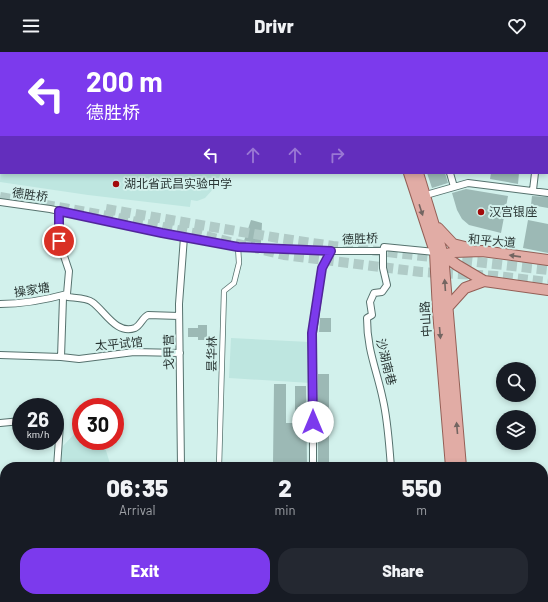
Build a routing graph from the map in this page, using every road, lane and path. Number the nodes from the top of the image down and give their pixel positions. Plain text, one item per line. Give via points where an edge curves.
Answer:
1 (409, 174) edge
2 (418, 174) edge
3 (450, 174) edge
4 (535, 174) edge
5 (454, 187) junction
6 (533, 190) junction
7 (548, 193) edge
8 (426, 195) junction
9 (0, 202) edge
10 (59, 211) junction
11 (434, 224) junction
12 (184, 237) junction
13 (238, 247) junction
14 (331, 251) junction
15 (383, 251) junction
16 (482, 251) junction
17 (439, 254) junction
18 (548, 260) edge
19 (484, 281) junction
20 (548, 290) edge
21 (66, 294) junction
22 (0, 304) edge
23 (447, 308) junction
24 (179, 316) junction
25 (180, 353) junction
26 (0, 356) edge
27 (61, 357) junction
28 (12, 422) edge
29 (0, 423) edge
30 (58, 450) edge
31 (57, 462) edge
32 (181, 462) edge
33 (219, 462) edge
34 (313, 462) edge
35 (390, 462) edge
36 (451, 462) edge
37 (461, 462) edge

1 -> 17 main road, 中山路
2 - 8 main road, 中山路
3 - 5 street
4 - 6 street
5 - 6 street via 474,183
5 - 8 street
6 - 7 street
8 - 11 main road, 中山路
9 - 10 street, 德胜桥
10 - 12 street, 德胜桥
10 - 21 street via 59,241 69,271
11 - 16 main road via 453,244
11 - 17 main road, 中山路
12 - 13 street, 德胜桥
12 - 24 street, 戈甲营
13 - 14 street, 德胜桥
13 - 33 street, 昙华林 via 234,283 224,292
14 - 15 street, 德胜桥
14 - 34 street via 322,268 312,333
15 - 17 street, 德胜桥 via 384,247
15 - 35 street, 沙湖南巷 via 387,285 382,292 374,293 370,302 372,315 367,318 367,327 371,356 385,410
16 - 17 main road, 和平大道
18 -> 16 main road, 和平大道
17 - 19 main road
23 -> 17 main road, 中山路
17 -> 36 main road, 中山路 via 438,311
19 - 20 main road
19 - 23 main road via 466,288
21 - 22 street, 操家塘 via 16,304
21 - 24 street via 68,297 91,300 114,324 127,329 140,325 148,315
21 - 27 street via 63,304
37 -> 23 main road, 中山路
24 - 25 street, 戈甲营
25 - 27 street, 太平试馆 via 134,352 79,359
25 - 32 street, 戈甲营
26 - 27 street, 太平试馆
28 - 29 street
30 - 31 street

